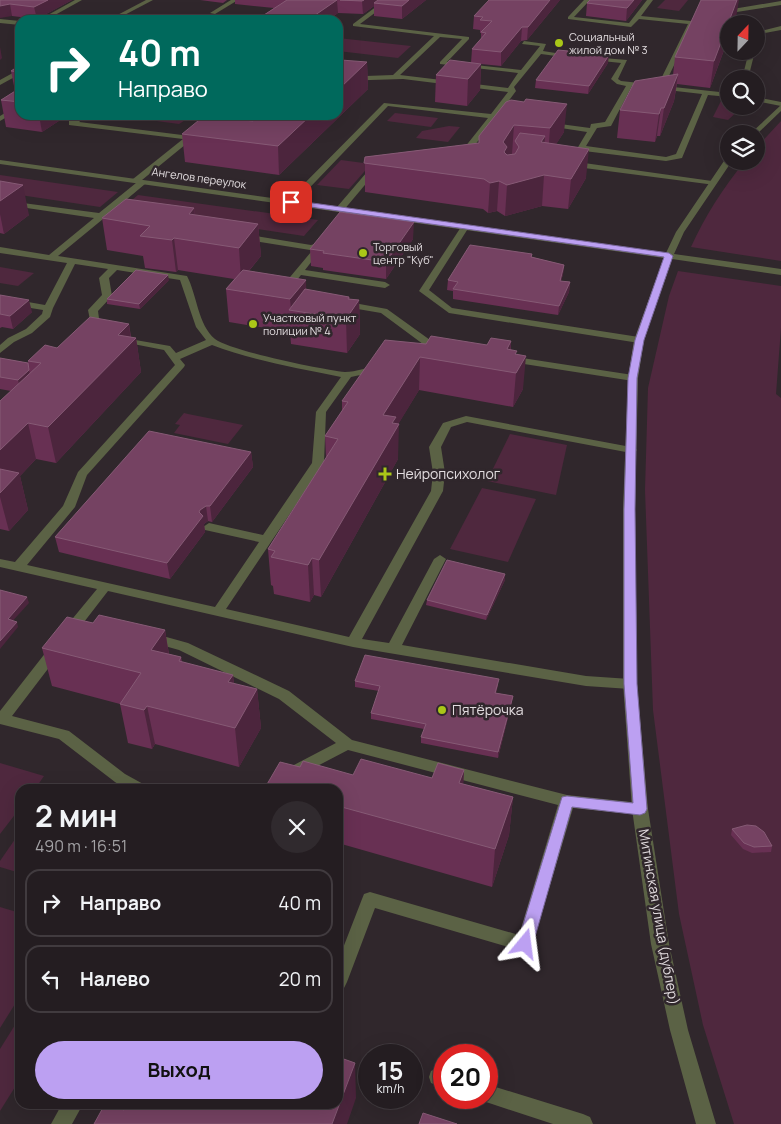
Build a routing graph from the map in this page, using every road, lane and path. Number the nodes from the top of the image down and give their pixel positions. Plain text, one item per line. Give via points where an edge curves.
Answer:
1 (79, 0) edge
2 (150, 0) edge
3 (235, 0) edge
4 (389, 0) edge
5 (587, 0) edge
6 (650, 0) edge
7 (781, 3) edge
8 (213, 13) dead end
9 (51, 15) edge
10 (121, 15) edge
11 (638, 17) junction
12 (0, 21) edge
13 (15, 22) edge
14 (692, 23) junction
15 (781, 28) edge
16 (765, 31) edge
17 (438, 35) junction
18 (524, 43) edge
19 (539, 52) junction
20 (577, 56) edge
21 (587, 57) edge
22 (523, 72) junction
23 (15, 74) edge
24 (395, 77) junction
25 (343, 78) edge
26 (0, 82) edge
27 (630, 84) junction
28 (660, 87) junction
29 (513, 91) junction
30 (706, 92) junction
31 (720, 94) edge
32 (765, 101) edge
33 (11, 104) dead end
34 (15, 105) edge
35 (781, 105) edge
36 (15, 109) edge
37 (492, 117) junction
38 (0, 119) edge
39 (76, 120) edge
40 (520, 120) edge
41 (538, 123) edge
42 (762, 125) edge
43 (592, 130) junction
44 (189, 138) junction
45 (206, 140) edge
46 (581, 148) junction
47 (451, 158) edge
48 (0, 162) edge
49 (379, 162) edge
50 (722, 170) edge
51 (139, 181) junction
52 (712, 183) junction
53 (0, 202) edge
54 (291, 202) junction
55 (342, 210) junction
56 (101, 216) junction
57 (336, 219) edge
58 (130, 221) edge
59 (465, 227) junction
60 (237, 236) edge
61 (0, 250) edge
62 (669, 256) junction
63 (52, 257) junction
64 (72, 260) junction
65 (115, 267) junction
66 (299, 272) junction
67 (781, 272) edge
68 (386, 285) edge
69 (290, 296) edge
70 (0, 300) edge
71 (337, 303) edge
72 (48, 308) junction
73 (639, 340) junction
74 (212, 341) junction
75 (434, 348) junction
76 (0, 350) edge
77 (453, 351) edge
78 (419, 354) edge
79 (174, 358) junction
80 (501, 358) edge
81 (389, 366) edge
82 (347, 375) junction
83 (632, 378) junction
84 (631, 450) junction
85 (209, 527) dead end
86 (267, 540) junction
87 (440, 559) dead end
88 (0, 563) edge
89 (18, 568) junction
90 (104, 587) junction
91 (218, 613) junction
92 (78, 620) junction
93 (97, 625) edge
94 (135, 634) edge
95 (353, 642) junction
96 (393, 649) junction
97 (630, 684) junction
98 (1, 718) edge
99 (347, 744) junction
100 (287, 775) edge
101 (131, 784) edge
102 (567, 801) junction
103 (640, 809) junction
104 (343, 969) edge
105 (498, 1097) edge
106 (70, 1109) edge
107 (61, 1124) edge
108 (583, 1124) edge
109 (706, 1124) edge

1 - 9 street
2 - 10 street
3 - 8 street
4 - 17 street via 355,25
5 - 11 street via 570,18 631,25
6 - 11 street
7 - 14 street via 708,15
11 - 14 street
12 - 13 street
14 - 28 street
15 - 16 street
17 - 22 street via 467,38 442,63
17 - 24 street
18 - 19 street via 544,45
19 - 20 street
19 - 22 street
21 - 27 street via 625,61 614,79
22 - 29 street via 511,87
23 - 26 street
24 - 25 street
24 - 29 street
27 - 28 street
27 - 43 street via 608,124 594,126
28 - 30 street
29 - 37 street
30 - 31 street
30 - 46 street via 679,156 666,159
32 - 35 street
33 - 34 street
35 - 42 street
36 - 38 street
37 - 40 street
37 - 47 street via 460,159
37 - 54 street via 386,104
39 - 44 street via 72,123
41 - 43 street
43 - 46 street
44 - 45 street
44 - 51 street
46 - 52 street via 568,164
48 - 51 street, Ангелов переулок
49 - 55 street
50 - 52 street, Митинская улица (дублер)
51 - 54 street, Ангелов переулок
51 - 56 street
52 - 62 street, Митинская улица (дублер) via 680,232
53 - 56 street
54 - 55 street, Ангелов переулок
55 - 57 street
55 - 59 street, Ангелов переулок
56 - 58 street
56 - 63 street
59 - 62 street, Ангелов переулок
59 - 73 street via 424,291 448,310
60 - 66 street via 316,244 315,252
61 - 63 street
62 - 67 street, Ангелов переулок
62 - 73 street, Митинская улица (дублер)
63 - 64 street
64 - 65 street
64 - 72 street
65 - 74 street via 184,278 201,327
65 - 79 street via 104,278 107,296 93,310 101,337 167,348
66 - 68 street
66 - 69 street via 280,294
70 - 72 street
71 - 75 street via 384,311
72 - 76 street via 47,315 29,331
73 - 83 street, Митинская улица (дублер)
74 - 79 street
74 - 82 street via 279,362
75 - 77 street
75 - 78 street
79 - 89 street via 180,365 82,474 69,507
80 - 83 street
81 - 82 street
82 - 86 street via 320,412 318,464
83 - 84 street, Митинская улица (дублер)
84 - 95 street via 466,419 448,425 435,447 439,473 437,491
84 - 97 street, Митинская улица (дублер)
85 - 86 street
86 - 91 street
87 - 96 street
88 - 89 street
89 - 90 street
90 - 91 street
90 - 92 street
91 - 95 street
92 - 93 street
92 - 98 street
94 - 99 street via 183,646 284,695
95 - 96 street
96 - 97 street via 586,681
97 - 103 street, Митинская улица (дублер)
98 - 101 street via 64,735
99 - 100 street
99 - 102 street
102 - 103 street
102 - 104 street via 525,944 370,899
103 - 109 street, Митинская улица (дублер) via 660,944 679,1030
105 - 108 street
106 - 107 street

